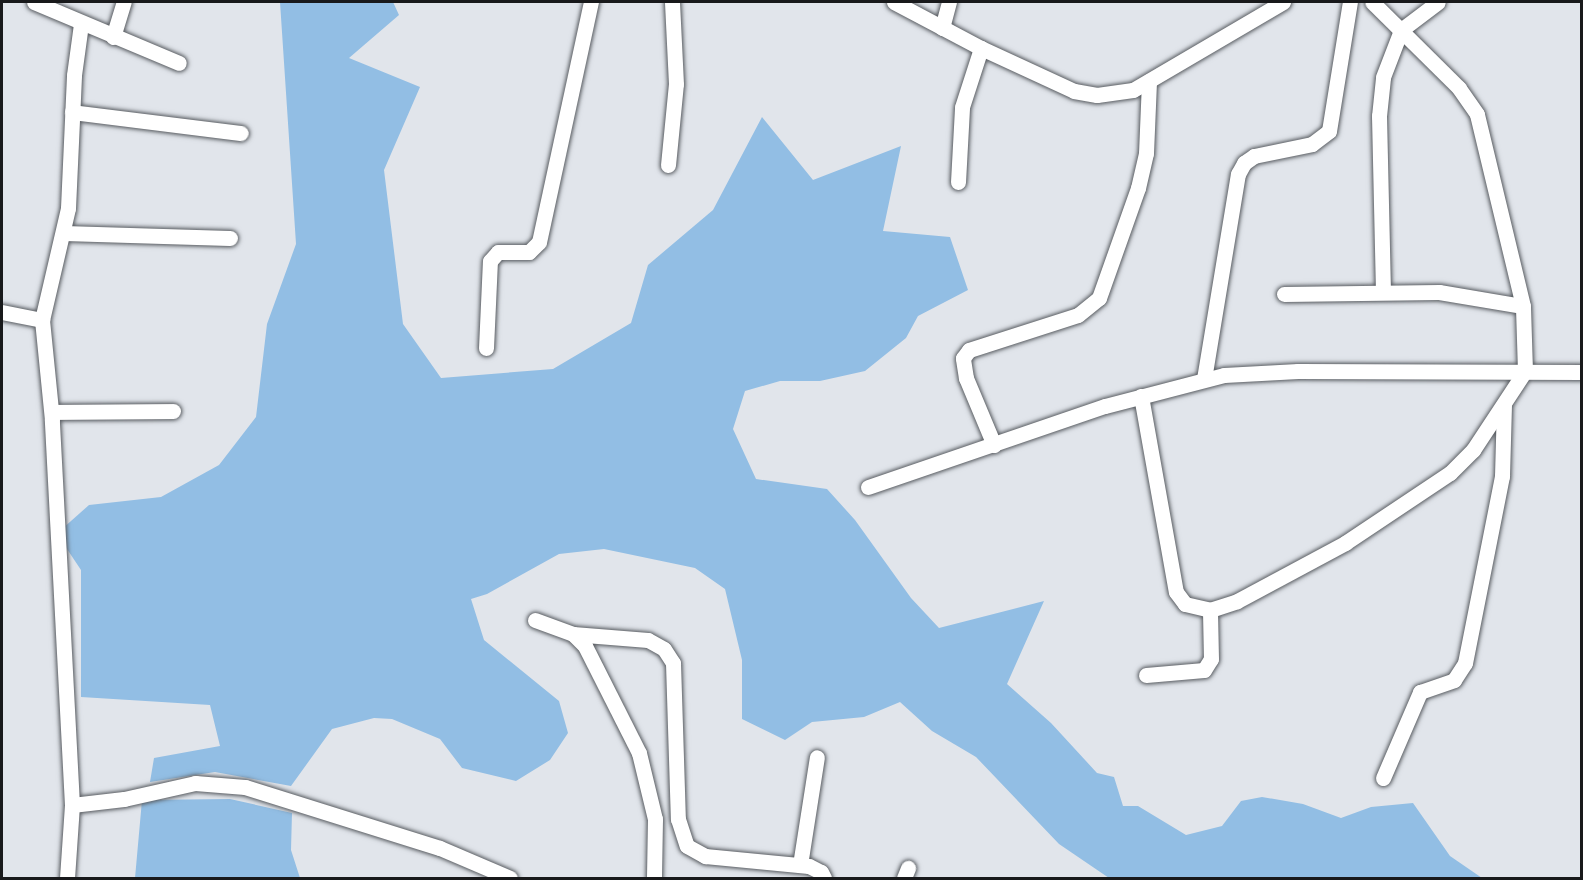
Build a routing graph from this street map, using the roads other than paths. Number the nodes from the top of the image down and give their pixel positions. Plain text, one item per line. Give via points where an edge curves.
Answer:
1 (34, 2) edge
2 (124, 2) edge
3 (591, 2) edge
4 (672, 2) edge
5 (894, 2) edge
6 (949, 2) edge
7 (1283, 2) edge
8 (1350, 2) edge
9 (1372, 2) edge
10 (1438, 2) edge
11 (81, 24) junction
12 (942, 28) junction
13 (1401, 30) junction
14 (113, 37) junction
15 (981, 48) junction
16 (179, 63) dead end
17 (1149, 81) junction
18 (72, 112) junction
19 (240, 133) dead end
20 (668, 165) dead end
21 (958, 182) dead end
22 (63, 233) junction
23 (230, 238) dead end
24 (1383, 292) junction
25 (1284, 294) dead end
26 (1523, 306) junction
27 (2, 312) edge
28 (42, 320) junction
29 (486, 348) dead end
30 (1525, 371) junction
31 (1581, 372) edge
32 (1204, 379) junction
33 (1141, 396) junction
34 (1504, 404) junction
35 (173, 411) dead end
36 (52, 412) junction
37 (994, 444) junction
38 (868, 487) dead end
39 (1210, 610) junction
40 (535, 620) dead end
41 (573, 634) junction
42 (1146, 675) dead end
43 (817, 757) dead end
44 (1383, 778) dead end
45 (72, 805) junction
46 (800, 865) junction
47 (67, 879) edge
48 (510, 879) edge
49 (654, 879) edge
50 (824, 879) edge

1 - 11 street
2 - 14 street
3 - 29 street via 539,242 529,252 498,252 490,261
4 - 20 street via 676,84
5 - 12 street
6 - 12 street
7 - 17 street
8 - 32 street via 1329,131 1312,144 1254,156 1238,174
9 - 13 street
10 - 13 street
11 - 14 street
11 - 18 street
12 - 15 street
13 - 24 street via 1383,77 1379,116
13 - 26 street via 1459,88 1477,114
14 - 16 street
15 - 17 street via 1074,91 1115,94
15 - 21 street via 962,107
17 - 37 street via 1146,153 1138,188 1099,298 1078,315 969,350 963,358 966,378
18 - 19 street
18 - 22 street via 72,163
22 - 23 street
22 - 28 street
24 - 25 street
24 - 26 street via 1457,293
26 - 30 street
27 - 28 street
28 - 36 street
30 - 31 street
30 - 32 street via 1263,372
30 - 34 street
32 - 33 street
33 - 37 street
33 - 39 street via 1176,592 1185,604
34 - 39 street via 1473,450 1450,473 1345,543 1237,601
34 - 44 street via 1502,476 1465,663 1454,680 1420,692
35 - 36 street
36 - 45 street
37 - 38 street
39 - 42 street via 1209,666 1194,672
40 - 41 street
41 - 46 street via 648,640 664,649 673,663 678,819 687,846 705,856
41 - 49 street via 605,680 639,753 655,819
43 - 46 street
45 - 47 street
45 - 48 street via 124,799 195,783 245,788 375,826
46 - 50 street via 817,868

